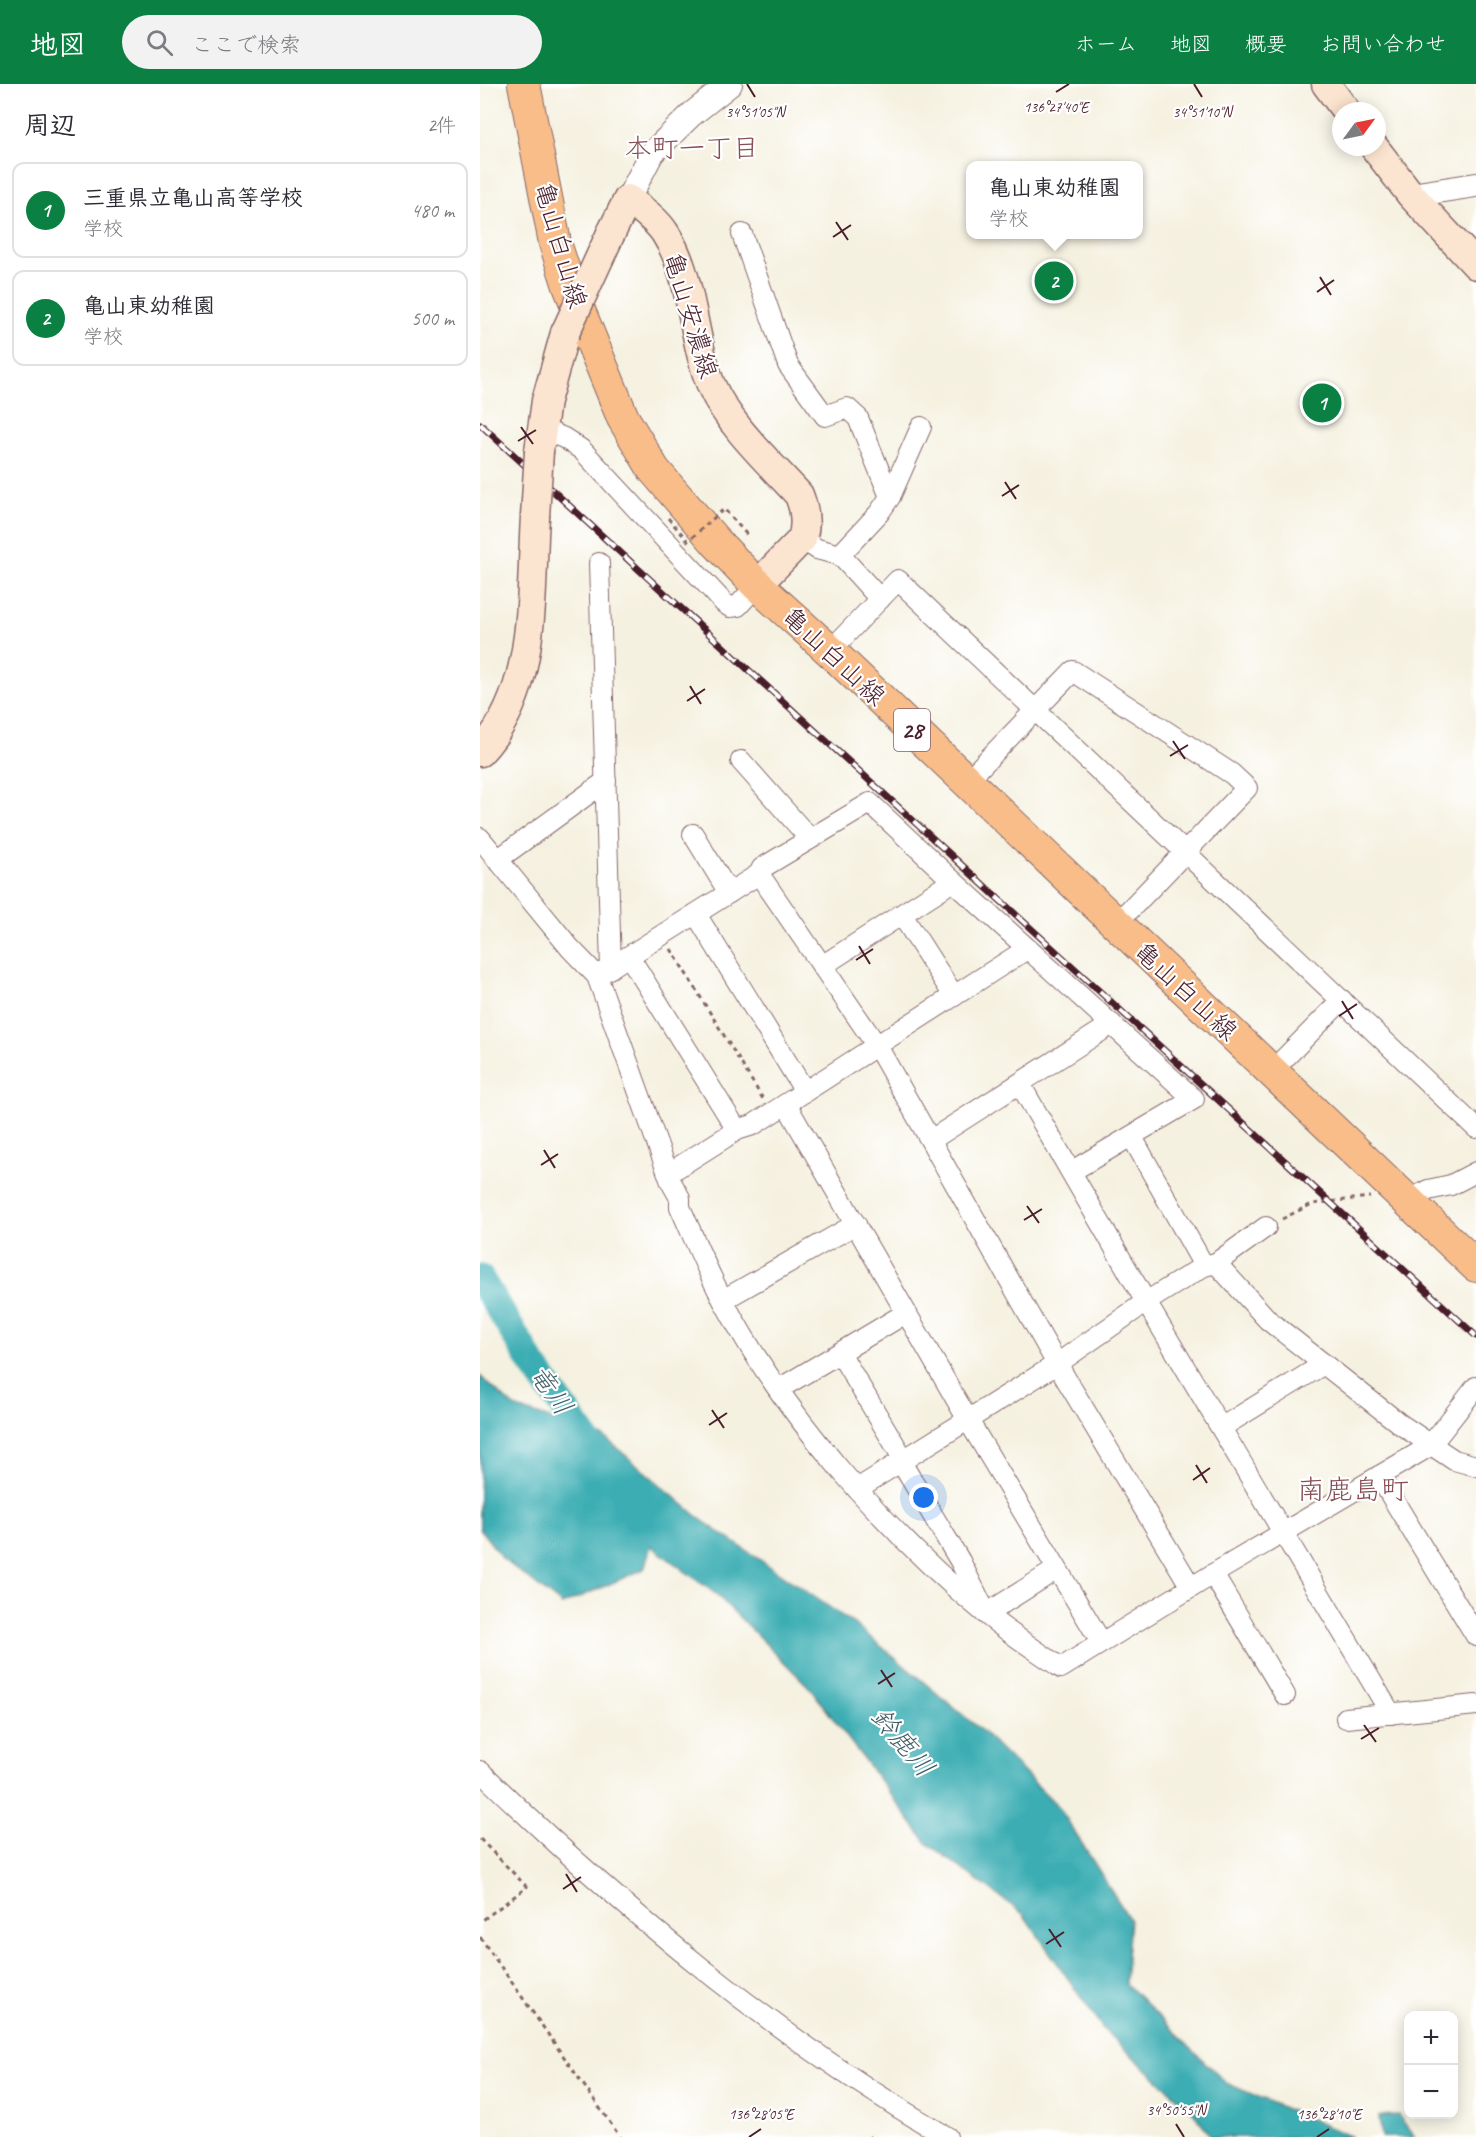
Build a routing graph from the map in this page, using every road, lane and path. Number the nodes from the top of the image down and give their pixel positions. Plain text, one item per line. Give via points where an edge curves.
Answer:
1 (524, 84) edge
2 (730, 84) edge
3 (1326, 84) edge
4 (1339, 102) edge
5 (1381, 156) edge
6 (1476, 185) edge
7 (1411, 195) junction
8 (628, 199) junction
9 (742, 234) dead end
10 (1476, 265) edge
11 (921, 427) dead end
12 (540, 440) junction
13 (890, 497) junction
14 (668, 518) dead end
15 (749, 537) dead end
16 (802, 539) junction
17 (840, 555) junction
18 (599, 563) dead end
19 (757, 585) junction
20 (880, 599) junction
21 (830, 651) junction
22 (1036, 712) junction
23 (480, 752) edge
24 (741, 761) dead end
25 (606, 781) junction
26 (966, 782) junction
27 (693, 834) dead end
28 (480, 838) edge
29 (810, 839) junction
30 (1185, 852) junction
31 (497, 860) junction
32 (759, 874) junction
33 (953, 881) junction
34 (729, 893) junction
35 (696, 914) junction
36 (902, 915) junction
37 (1116, 924) junction
38 (662, 935) junction
39 (1027, 949) junction
40 (629, 956) junction
41 (822, 966) junction
42 (604, 972) junction
43 (954, 996) junction
44 (1342, 1000) junction
45 (1112, 1024) junction
46 (877, 1046) junction
47 (1271, 1072) junction
48 (1020, 1084) junction
49 (804, 1090) junction
50 (779, 1108) junction
51 (1476, 1128) edge
52 (737, 1130) junction
53 (1132, 1137) junction
54 (931, 1140) junction
55 (1072, 1172) junction
56 (1476, 1172) edge
57 (669, 1173) junction
58 (1398, 1191) junction
59 (856, 1224) junction
60 (1266, 1227) joint
61 (1210, 1264) junction
62 (1476, 1266) edge
63 (723, 1300) junction
64 (1146, 1302) junction
65 (906, 1313) junction
66 (840, 1353) junction
67 (1057, 1364) junction
68 (1324, 1364) junction
69 (1476, 1387) edge
70 (779, 1389) junction
71 (968, 1419) junction
72 (1222, 1427) junction
73 (1430, 1446) junction
74 (902, 1461) junction
75 (1476, 1466) edge
76 (1379, 1476) junction
77 (857, 1489) junction
78 (1283, 1533) junction
79 (1058, 1569) junction
80 (1213, 1574) junction
81 (1191, 1587) junction
82 (987, 1614) junction
83 (1476, 1636) edge
84 (1101, 1642) junction
85 (1285, 1695) dead end
86 (1476, 1706) edge
87 (1391, 1714) junction
88 (1346, 1718) dead end
89 (480, 1771) edge
90 (480, 1839) edge
91 (480, 1922) edge
92 (480, 1937) edge
93 (620, 2137) edge
94 (947, 2137) edge

1 - 19 main road, 亀山白山線 / 28 via 555,243 605,380 654,470
2 - 8 street via 652,153
3 - 4 main road
5 - 7 main road
6 - 7 street
7 - 10 main road
8 - 12 main road, bridge via 565,333 546,401
8 - 16 main road, 亀山安濃線 via 664,231 674,250 712,387 724,408 799,495 805,519
9 - 13 street via 788,365 825,416 847,408 858,418
11 - 13 street
12 - 19 street via 564,438 582,450 724,603 738,606
12 - 23 main road, bridge via 529,622 521,674 501,725
13 - 17 street
14 - 15 path, bridge via 688,541 724,508
16 - 17 street via 817,549
16 - 19 main road
17 - 20 street
18 - 25 street
19 - 21 main road, 亀山白山線 / 28
20 - 21 street
20 - 22 street via 898,580
21 - 26 main road, 亀山白山線 / 28
22 - 26 street
22 - 30 street
22 - 30 street via 1073,671 1232,774 1247,788
24 - 29 street
25 - 31 street
25 - 42 street
26 - 37 main road, 亀山白山線 / 28
27 - 34 street
28 - 31 street
29 - 32 street via 762,868
29 - 33 street via 870,803
30 - 37 street
30 - 44 street
31 - 42 street via 570,948
32 - 34 street
32 - 41 street
33 - 36 street
33 - 39 street
34 - 35 street
35 - 38 street
35 - 49 street
36 - 41 street
36 - 43 street
37 - 47 main road, 亀山白山線 / 28
38 - 40 street
38 - 50 path
39 - 43 street
39 - 45 street
40 - 42 street
40 - 52 street
41 - 46 street
42 - 57 street
43 - 46 street
44 - 47 street
44 - 51 street
45 - 48 street
45 - 53 street via 1194,1099
46 - 49 street
46 - 54 street
47 - 58 main road, 亀山白山線 / 28
48 - 54 street
48 - 55 street
49 - 50 street
50 - 52 street
50 - 59 street
52 - 57 street
53 - 55 street
53 - 61 street
54 - 67 street
55 - 64 street
56 - 58 street via 1451,1185
57 - 63 street via 680,1207
58 - 60 path via 1312,1204
58 - 62 main road, 亀山白山線 / 28
59 - 63 street
59 - 65 street
60 - 61 street
61 - 64 street
61 - 68 street via 1268,1320
63 - 70 street
64 - 67 street
64 - 72 street
65 - 66 street
65 - 71 street
66 - 70 street
66 - 74 street
67 - 71 street
67 - 81 street
68 - 72 street
68 - 73 street
69 - 73 street
70 - 77 street
71 - 74 street
71 - 79 street
72 - 78 street
73 - 75 street via 1454,1460
73 - 76 street
74 - 77 street
74 - 82 street
76 - 78 street
76 - 83 street
77 - 82 street via 896,1531
78 - 80 street
78 - 87 street
79 - 82 street
79 - 84 street
80 - 81 street
80 - 85 street
81 - 84 street
82 - 84 street via 1061,1668
86 - 87 street
87 - 88 street
89 - 94 street via 563,1852 656,1932 768,2018 900,2110
90 - 91 path via 527,1887
92 - 93 path

